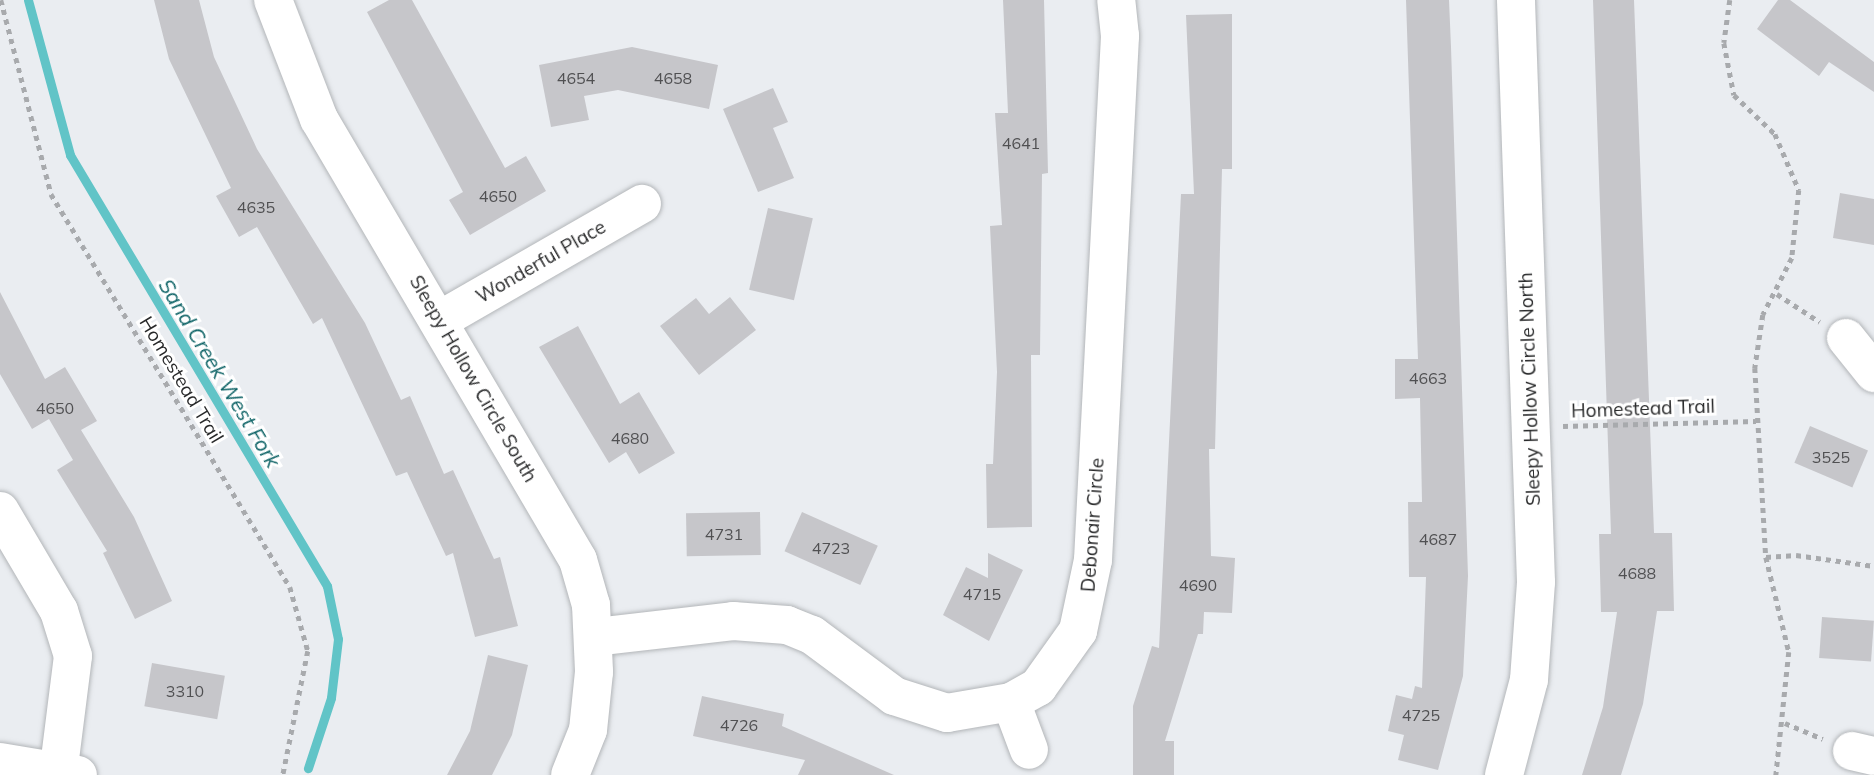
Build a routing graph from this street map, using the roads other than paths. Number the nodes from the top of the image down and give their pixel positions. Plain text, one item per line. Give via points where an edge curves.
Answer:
1 (273, 0) edge
2 (1116, 0) edge
3 (1516, 0) edge
4 (642, 204) dead end
5 (440, 320) junction
6 (1846, 338) road end
7 (1874, 373) edge
8 (0, 511) edge
9 (595, 637) junction
10 (1010, 702) junction
11 (1029, 750) dead end
12 (0, 762) edge
13 (65, 774) edge
14 (570, 775) edge
15 (1504, 775) edge

1 - 5 street, Sleepy Hollow Circle South via 319,119
2 - 10 street, Debonair Circle via 1120,36 1088,598 1079,631 1057,662 1038,687
3 - 15 street, Sleepy Hollow Circle North via 1535,627 1524,703
4 - 5 street, Wonderful Place
5 - 9 street, Sleepy Hollow Circle South via 578,560
6 - 7 street
8 - 13 street via 59,611 71,646 74,679
9 - 10 street, Debonair Circle via 761,621 812,635 919,709 975,711
9 - 14 street, Sleepy Hollow Circle South via 588,730
10 - 11 street
12 - 13 street

